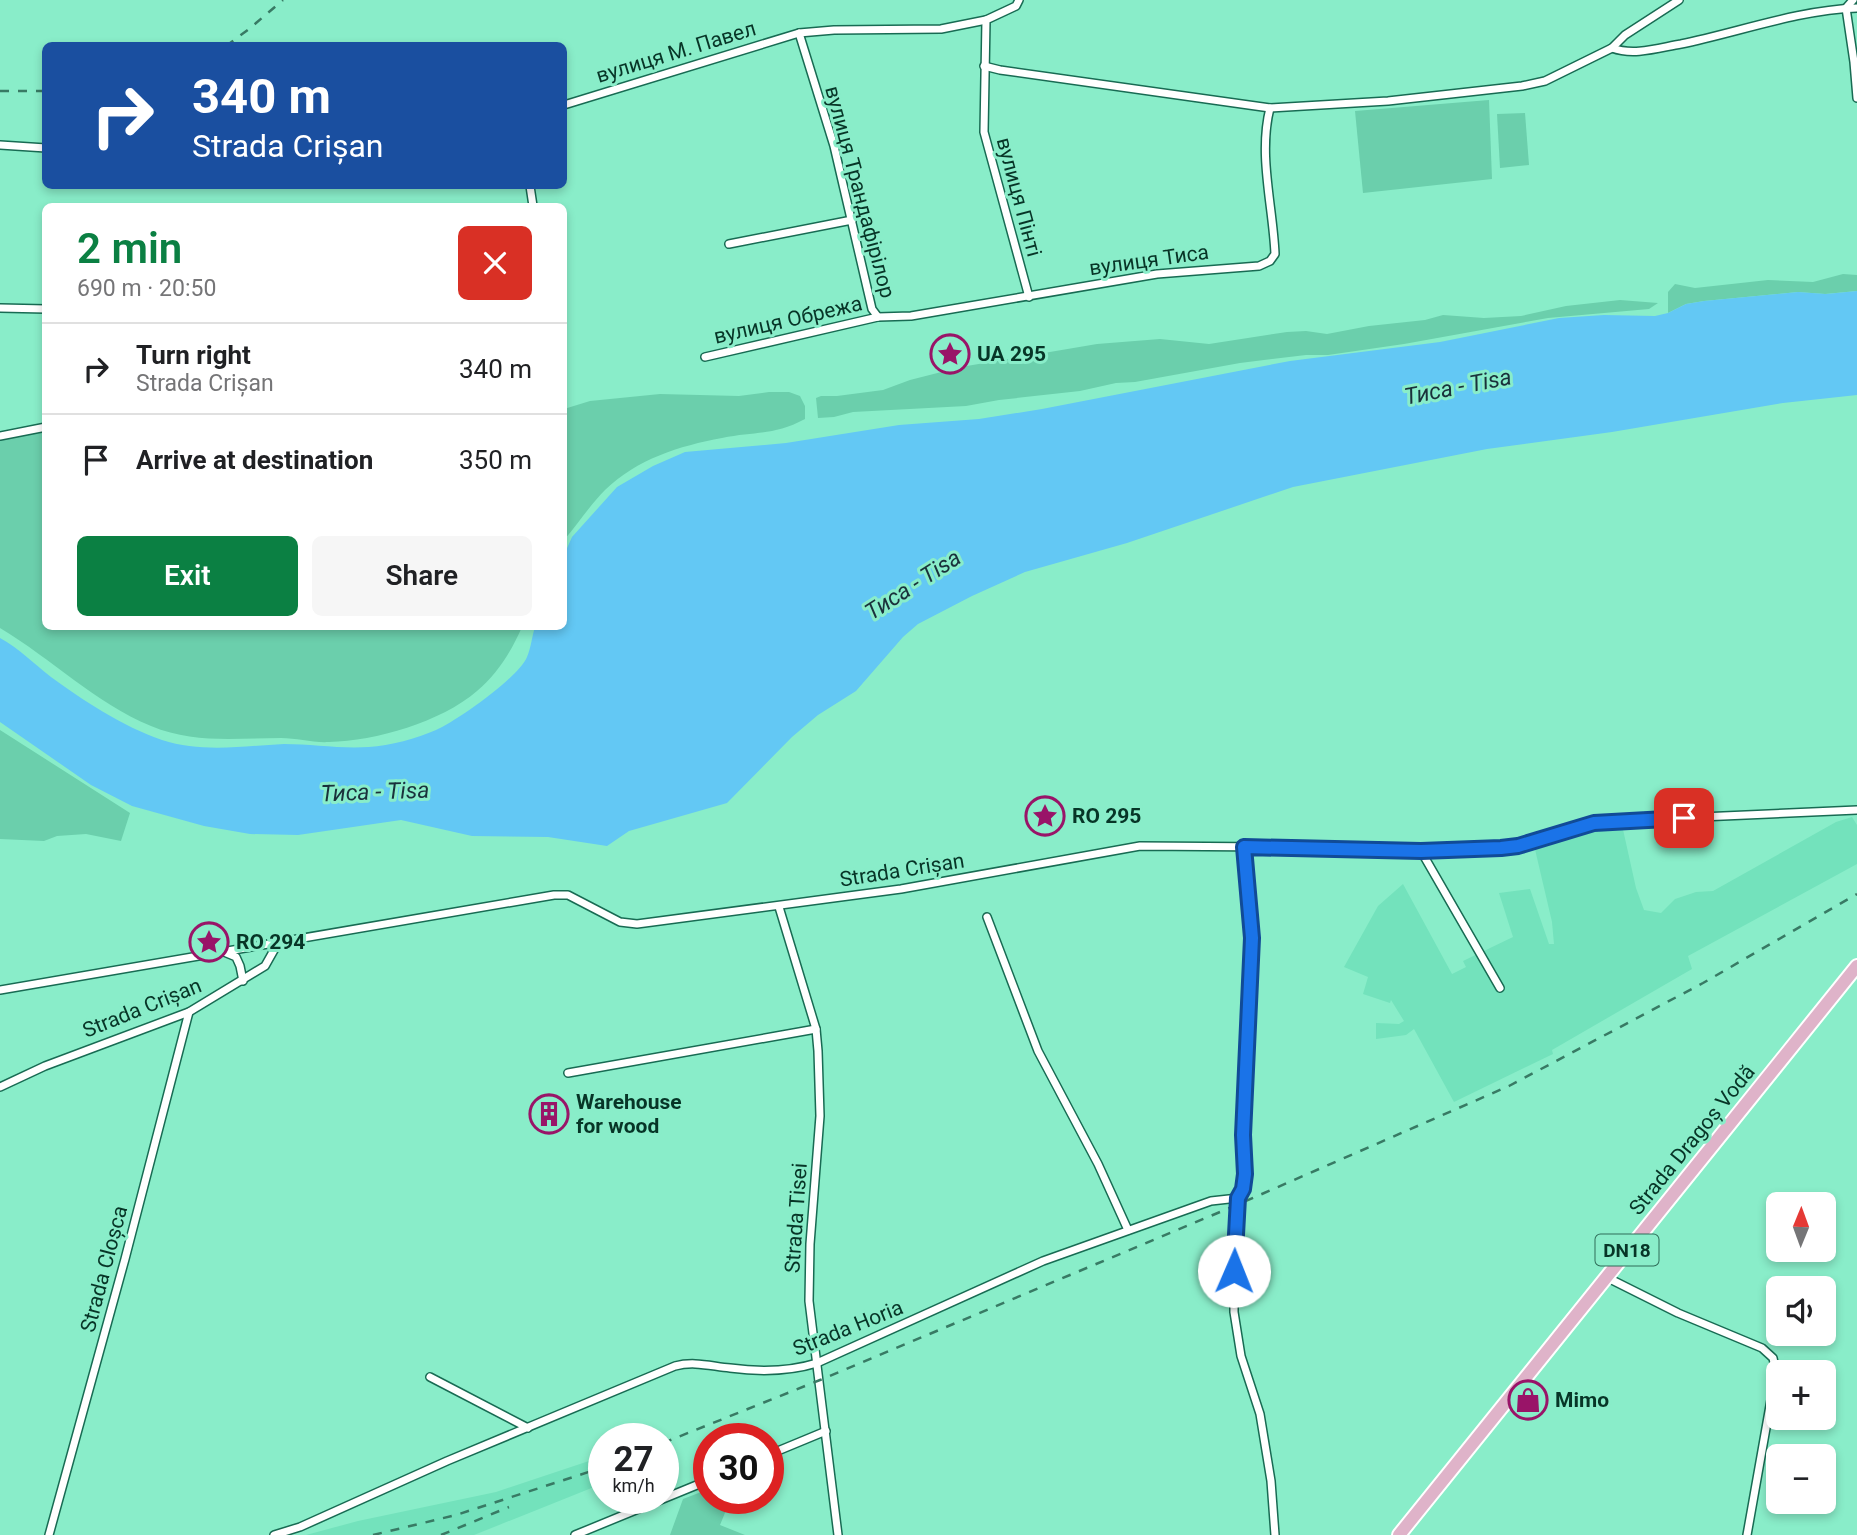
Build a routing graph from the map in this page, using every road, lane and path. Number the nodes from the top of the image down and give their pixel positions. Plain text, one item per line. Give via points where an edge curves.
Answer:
1 (1019, 0) edge
2 (1679, 0) edge
3 (1853, 0) edge
4 (1846, 8) junction
5 (1857, 8) edge
6 (986, 20) junction
7 (799, 33) junction
8 (1612, 48) junction
9 (984, 66) junction
10 (1857, 98) edge
11 (567, 104) edge
12 (1270, 108) junction
13 (0, 145) edge
14 (42, 148) edge
15 (852, 220) junction
16 (729, 244) dead end
17 (1028, 297) junction
18 (0, 308) edge
19 (42, 309) edge
20 (878, 317) junction
21 (705, 357) dead end
22 (42, 428) edge
23 (0, 436) edge
24 (1857, 810) edge
25 (1244, 847) junction
26 (1421, 851) junction
27 (779, 907) junction
28 (987, 918) dead end
29 (278, 943) junction
30 (223, 952) junction
31 (1857, 968) edge
32 (243, 981) junction
33 (1500, 988) dead end
34 (0, 990) edge
35 (189, 1012) junction
36 (816, 1029) junction
37 (568, 1073) dead end
38 (0, 1087) edge
39 (1238, 1198) junction
40 (1128, 1230) junction
41 (1606, 1277) junction
42 (817, 1363) junction
43 (430, 1377) dead end
44 (528, 1428) junction
45 (826, 1431) junction
46 (784, 1448) edge
47 (693, 1487) edge
48 (48, 1535) edge
49 (274, 1535) edge
50 (575, 1535) edge
51 (838, 1535) edge
52 (1275, 1535) edge
53 (1399, 1535) edge
54 (1747, 1535) edge

1 - 6 street via 1016,6
2 - 8 street
3 - 4 street
4 - 5 street
4 - 8 street via 1652,50 1625,53
4 - 10 street
6 - 7 street, вулиця М. Павел via 941,29
6 - 9 street, вулиця Пінті
7 - 11 street, вулиця М. Павел
7 - 15 street, вулиця Трандафірілор
8 - 12 street via 1545,81 1522,86
9 - 12 street
9 - 17 street, вулиця Пінті via 984,132
12 - 17 street, вулиця Тиса via 1266,167 1275,254 1270,261 1259,266 1157,274
13 - 14 street
15 - 16 street
15 - 20 street, вулиця Трандафірілор via 872,309
17 - 20 street, вулиця Тиса
18 - 19 street
20 - 21 street, вулиця Обрежа
22 - 23 street
24 - 26 street, Strada Crișan via 1610,821 1518,846
25 - 26 street, Strada Crișan
25 - 27 street, Strada Crișan via 1140,846
25 - 39 street via 1252,938 1245,1174
26 - 33 street
27 - 29 street, Strada Crișan via 637,924 620,922 559,894
27 - 36 street, Strada Tisei
28 - 40 street via 1038,1051
29 - 30 street
29 - 32 street, Strada Crișan via 265,966
30 - 32 street via 236,957
30 - 34 street
31 - 41 main road, Strada Dragoș Vodă / DN18
32 - 35 street, Strada Crișan
35 - 38 street, Strada Crișan
35 - 48 street, Strada Cloșca
36 - 37 street
36 - 42 street, Strada Tisei via 820,1116 809,1301
39 - 40 street, Strada Horia via 1210,1200
39 - 52 street via 1234,1312 1241,1356 1260,1414
40 - 42 street, Strada Horia via 1043,1261
41 - 53 main road, Strada Dragoș Vodă / DN18
41 - 54 street via 1762,1348 1773,1358 1776,1372
42 - 44 street, Strada Horia via 764,1371 685,1363
42 - 45 street, Strada Tisei
43 - 44 street
44 - 49 street, Strada Horia
45 - 46 street
45 - 51 street, Strada Tisei
47 - 50 street

